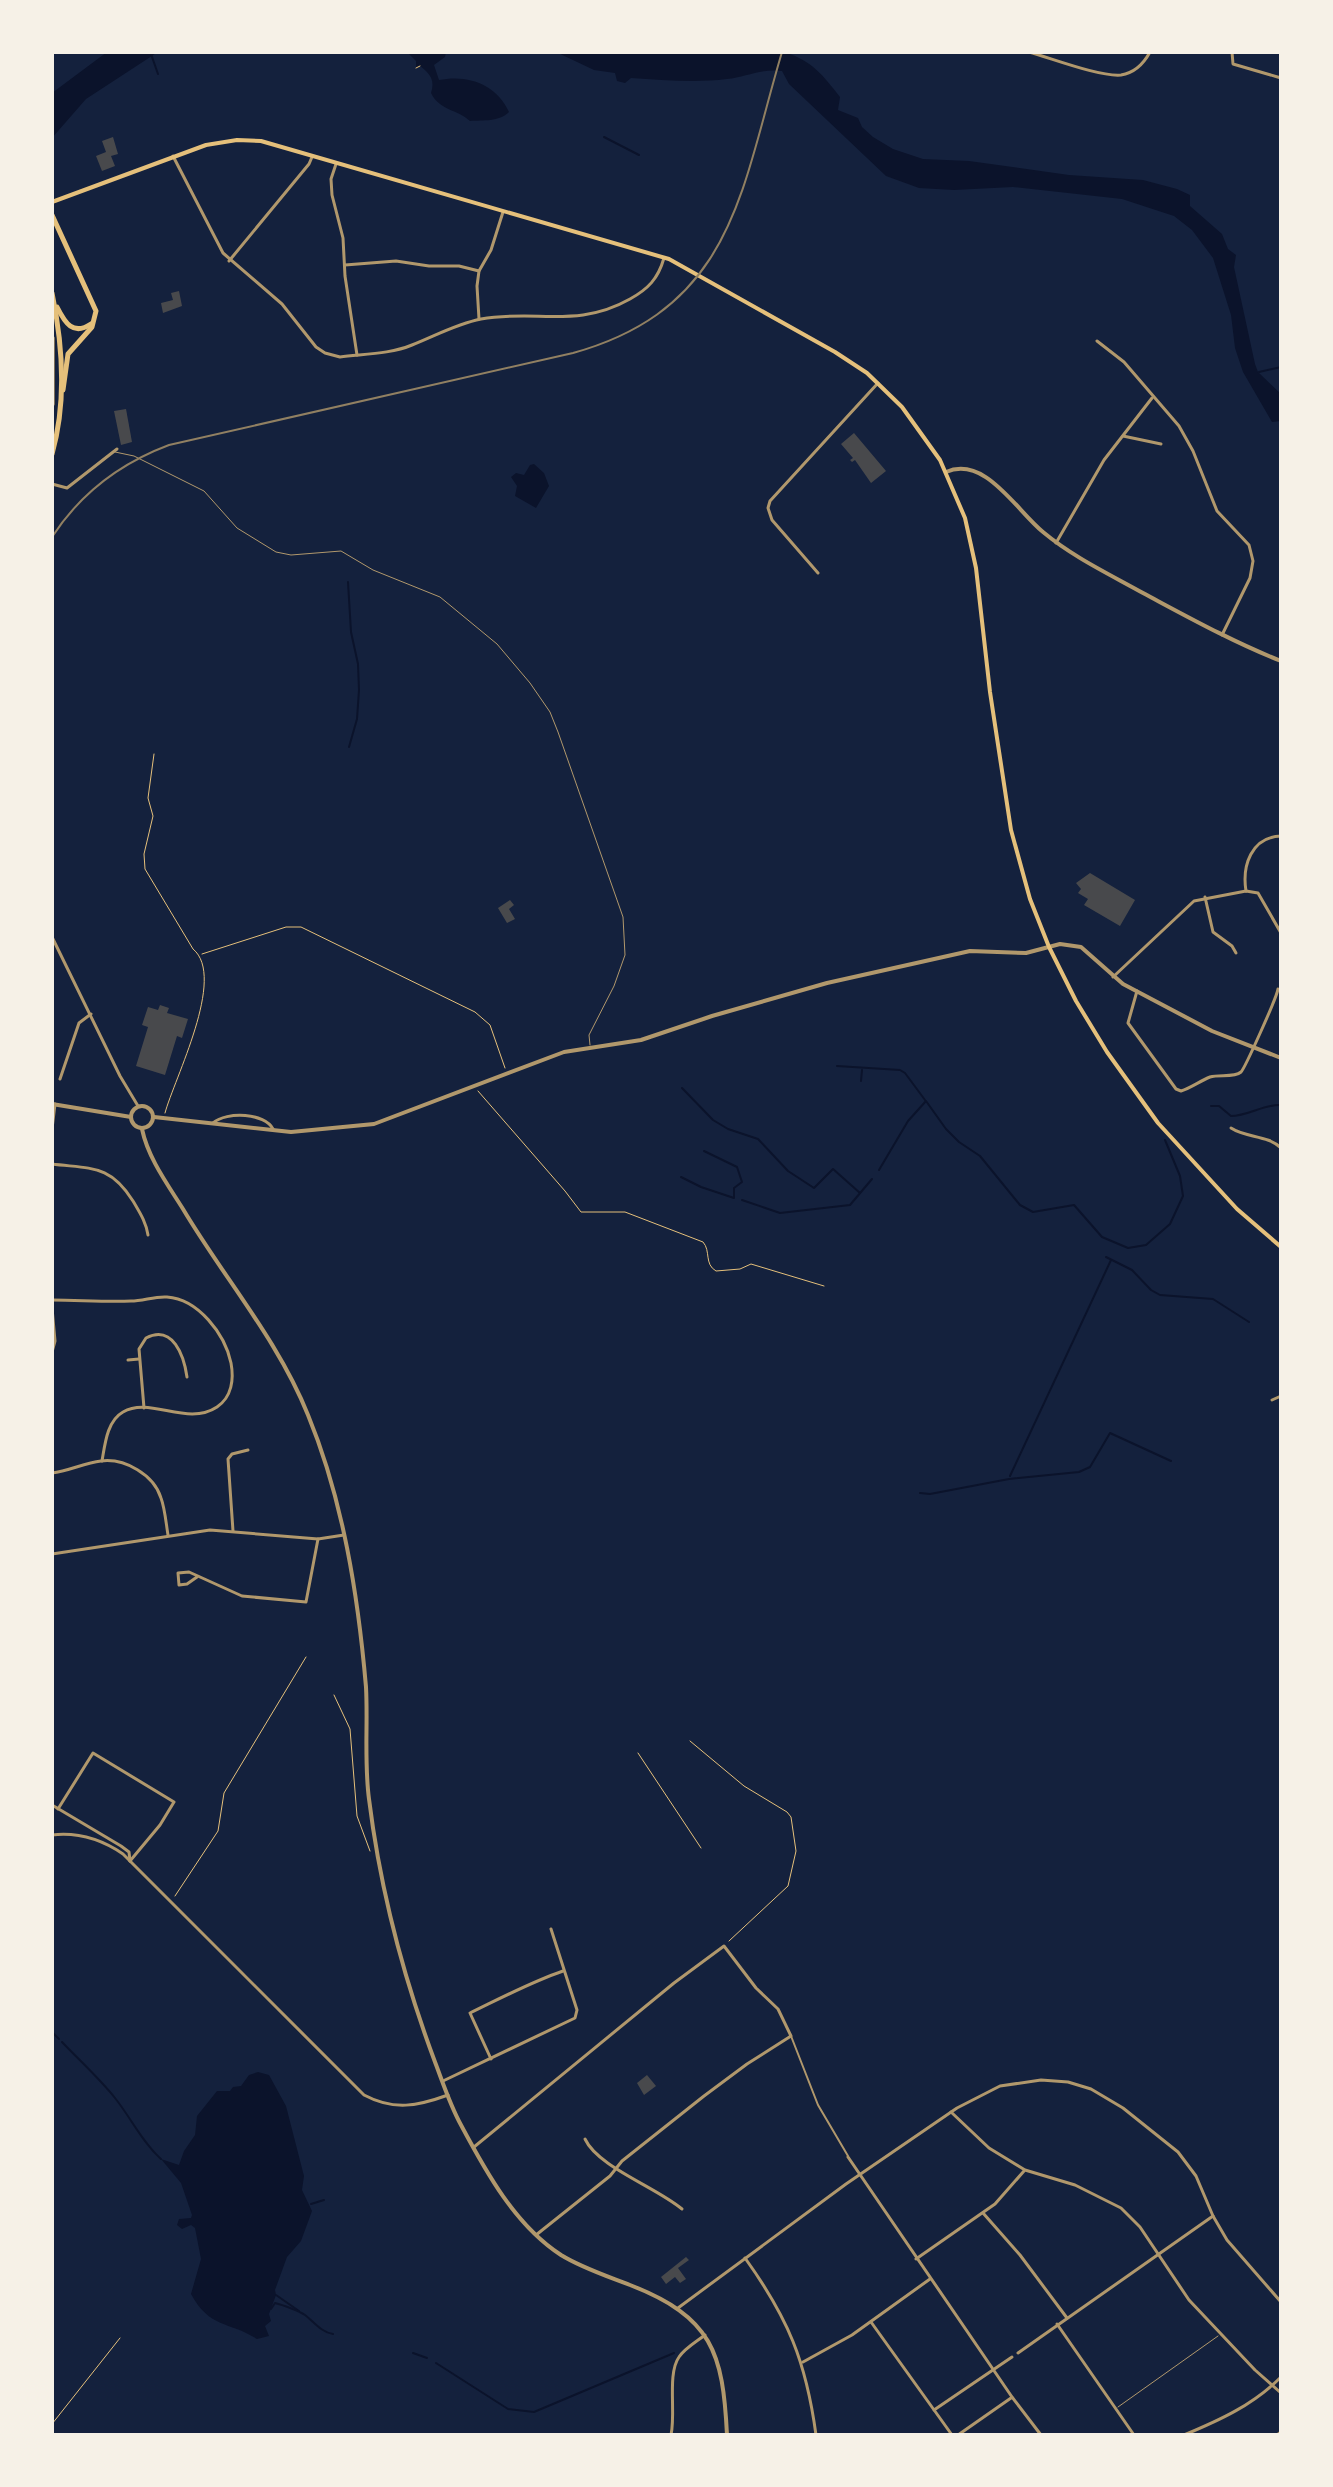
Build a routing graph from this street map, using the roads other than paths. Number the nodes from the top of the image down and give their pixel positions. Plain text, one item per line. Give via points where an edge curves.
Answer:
1 (1029, 52) edge
2 (1150, 52) edge
3 (1232, 52) edge
4 (1281, 78) edge
5 (173, 156) junction
6 (312, 157) junction
7 (336, 164) junction
8 (52, 202) edge
9 (503, 212) junction
10 (52, 215) edge
11 (664, 257) junction
12 (229, 261) junction
13 (344, 265) junction
14 (479, 271) junction
15 (53, 296) edge
16 (479, 319) junction
17 (94, 320) junction
18 (52, 338) edge
19 (1097, 341) dead end
20 (357, 355) junction
21 (878, 383) junction
22 (63, 390) junction
23 (1152, 398) junction
24 (52, 404) edge
25 (1123, 436) junction
26 (1161, 444) dead end
27 (115, 451) joint
28 (52, 454) edge
29 (946, 472) junction
30 (52, 484) edge
31 (1056, 543) junction
32 (818, 573) dead end
33 (1222, 635) junction
34 (1281, 661) edge
35 (1281, 835) edge
36 (1246, 891) junction
37 (1205, 897) junction
38 (1281, 933) edge
39 (52, 937) edge
40 (1049, 947) junction
41 (1236, 953) dead end
42 (1113, 977) junction
43 (1278, 989) dead end
44 (1137, 991) junction
45 (91, 1014) junction
46 (590, 1047) junction
47 (1252, 1048) junction
48 (1281, 1058) edge
49 (60, 1079) dead end
50 (53, 1104) edge
51 (138, 1106) junction
52 (131, 1117) junction
53 (154, 1117) junction
54 (213, 1123) junction
55 (1231, 1128) dead end
56 (52, 1129) edge
57 (142, 1129) junction
58 (273, 1129) junction
59 (1281, 1148) edge
60 (52, 1164) edge
61 (148, 1235) dead end
62 (1281, 1247) edge
63 (52, 1300) edge
64 (52, 1308) edge
65 (52, 1352) edge
66 (139, 1359) junction
67 (128, 1360) dead end
68 (187, 1377) dead end
69 (1281, 1396) edge
70 (1272, 1400) dead end
71 (144, 1408) junction
72 (248, 1450) dead end
73 (102, 1461) junction
74 (52, 1473) edge
75 (233, 1531) junction
76 (168, 1535) junction
77 (344, 1535) junction
78 (318, 1539) junction
79 (52, 1554) edge
80 (197, 1577) junction
81 (52, 1805) edge
82 (58, 1809) junction
83 (52, 1835) edge
84 (130, 1861) junction
85 (551, 1929) dead end
86 (564, 1971) junction
87 (791, 2036) junction
88 (491, 2059) junction
89 (443, 2081) junction
90 (448, 2095) junction
91 (951, 2112) junction
92 (585, 2139) dead end
93 (474, 2147) junction
94 (848, 2157) joint
95 (617, 2168) junction
96 (1025, 2170) junction
97 (858, 2175) junction
98 (682, 2209) dead end
99 (983, 2213) junction
100 (1213, 2216) junction
101 (536, 2235) junction
102 (1158, 2254) junction
103 (745, 2258) junction
104 (916, 2259) junction
105 (930, 2279) junction
106 (1281, 2302) edge
107 (678, 2308) junction
108 (1067, 2318) junction
109 (871, 2322) junction
110 (1057, 2324) junction
111 (705, 2335) junction
112 (1220, 2335) junction
113 (1018, 2353) dead end
114 (1012, 2357) dead end
115 (802, 2363) junction
116 (994, 2370) junction
117 (1281, 2377) edge
118 (1273, 2385) junction
119 (1281, 2393) edge
120 (1012, 2397) junction
121 (1116, 2408) junction
122 (934, 2410) junction
123 (1039, 2433) edge
124 (671, 2435) edge
125 (727, 2435) edge
126 (816, 2435) edge
127 (952, 2435) edge
128 (958, 2435) edge
129 (1134, 2435) edge
130 (1184, 2435) edge

1 - 2 street via 1122,75
3 - 4 street via 1233,64
5 - 6 main road via 237,140 261,141
5 - 8 main road
5 - 12 street
6 - 7 main road
6 - 12 street
7 - 9 main road
7 - 13 street via 332,195
9 - 11 main road
9 - 14 street
10 - 17 highway via 94,303
11 - 16 street via 658,275 643,291 593,315
11 - 21 main road via 835,352
12 - 20 street via 282,304 316,347 332,356
13 - 14 street via 396,261
13 - 20 street
14 - 16 street
15 - 17 highway via 69,326 83,328
15 - 22 highway
16 - 20 street via 404,348
17 - 22 highway via 69,350
18 - 24 highway
19 - 23 street via 1124,362
21 - 29 main road via 912,419
21 - 32 street via 770,501 772,520
22 - 28 highway
23 - 25 street
23 - 33 street via 1189,441 1214,507 1244,537 1252,554 1250,578
25 - 26 street
25 - 31 street
27 - 30 street via 67,488
27 - 46 lane via 204,491 237,528 276,552 341,551 440,597 497,644 530,683 558,732 623,917 625,955 589,1035
29 - 31 street via 964,468 986,476
29 - 40 main road via 965,518 976,568 1011,830
31 - 33 street
33 - 34 street
35 - 36 street via 1250,855 1244,868
36 - 37 street
36 - 38 street via 1258,893
37 - 41 street via 1213,932
37 - 42 street via 1190,904
39 - 45 street
40 - 42 street via 1081,947
40 - 46 street via 1026,953 970,951 862,975 641,1040
40 - 62 main road via 1107,1052 1158,1123
42 - 44 street
43 - 47 street
44 - 47 street
44 - 47 street via 1128,1023 1178,1090 1213,1076 1239,1074
45 - 49 street via 79,1023
45 - 51 street
46 - 58 street via 564,1052 374,1124
47 - 48 street
50 - 52 street
50 - 56 street
51 - 52 street
51 - 53 street via 148,1107
52 - 57 street
53 - 54 street
53 - 57 street via 151,1126
54 - 58 street
54 - 58 street via 232,1116 261,1119
55 - 59 street
57 - 77 street via 163,1177 266,1333 299,1393
60 - 61 street via 113,1176 143,1217
63 - 71 street via 168,1297 187,1302 207,1318 231,1364 226,1398 198,1415
64 - 65 street
66 - 67 street
66 - 68 street via 141,1342 160,1334 177,1345
66 - 71 street
69 - 70 street
71 - 73 street via 116,1417
72 - 75 street via 228,1459
73 - 74 street
73 - 76 street via 121,1463 149,1478 160,1494
75 - 76 street
75 - 78 street
76 - 79 street
77 - 78 street
77 - 89 street via 365,1685 366,1774 378,1851 415,2007
78 - 80 street via 306,1602 242,1596
80 - 80 street via 179,1585 177,1579 178,1573
81 - 82 street
82 - 84 street via 121,1846
82 - 84 street via 93,1753 174,1802
83 - 84 street via 95,1839
84 - 90 street via 364,2095 407,2106
85 - 86 street
86 - 88 street via 575,2018
86 - 88 street via 470,2013
87 - 93 street via 778,2009 724,1946
87 - 94 street via 818,2105
87 - 95 street via 725,2079
88 - 89 street
89 - 90 street
90 - 93 street
91 - 96 street via 989,2148
91 - 97 street
91 - 100 street via 1012,2083 1052,2081 1091,2089 1183,2156
92 - 95 street via 590,2150
93 - 101 street via 514,2211
94 - 97 street
95 - 98 street
95 - 101 street
96 - 99 street
96 - 102 street via 1106,2198 1136,2222
97 - 103 street
97 - 104 street
99 - 104 street
99 - 108 street
100 - 102 street
100 - 106 street via 1230,2244
101 - 107 street via 572,2261
102 - 108 street
102 - 112 street
103 - 107 street
103 - 115 street via 781,2312
104 - 105 street
105 - 109 street
105 - 116 street
107 - 111 street
108 - 110 street
109 - 115 street
109 - 122 street
110 - 113 street
110 - 121 street
111 - 124 street via 683,2352 673,2369
111 - 125 street via 720,2366
112 - 118 street
112 - 121 lane
114 - 116 street
115 - 126 street
116 - 120 street
116 - 122 street
117 - 118 street
118 - 119 street
118 - 130 street via 1234,2414
120 - 123 street
120 - 128 street
121 - 129 street
122 - 127 street

